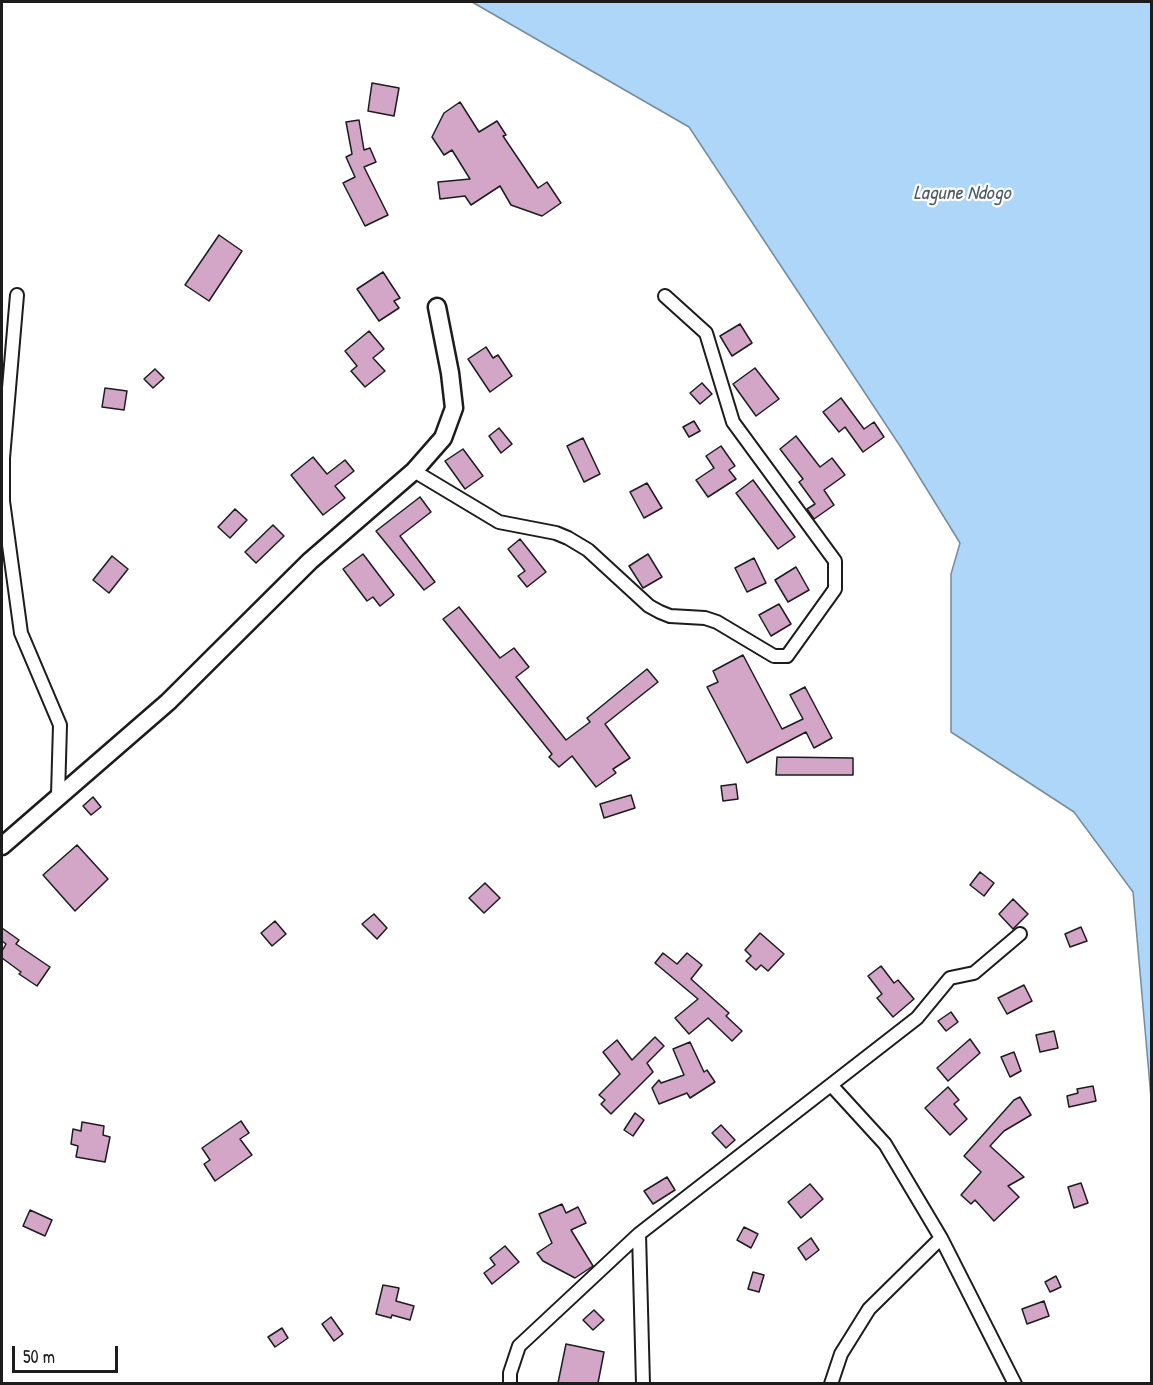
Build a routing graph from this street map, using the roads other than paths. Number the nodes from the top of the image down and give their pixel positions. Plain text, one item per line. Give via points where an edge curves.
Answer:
1 (17, 295) dead end
2 (665, 296) dead end
3 (437, 307) dead end
4 (414, 471) junction
5 (58, 795) junction
6 (2, 846) edge
7 (1020, 934) dead end
8 (832, 1086) junction
9 (639, 1234) junction
10 (941, 1239) junction
11 (510, 1383) edge
12 (643, 1383) edge
13 (831, 1383) edge
14 (1015, 1383) edge

1 - 5 street via 3,501 21,633 60,725
2 - 4 street via 706,333 733,422 835,561 835,589 786,656 774,656 717,622 660,612 588,550 568,538 499,522
3 - 4 street via 454,408 443,438
4 - 5 street via 310,561 168,702
5 - 6 street
7 - 8 street via 974,973 950,978 917,1018
8 - 9 street
8 - 10 street via 885,1144
9 - 11 street via 519,1346
9 - 12 street
10 - 13 street via 869,1309 841,1354
10 - 14 street

